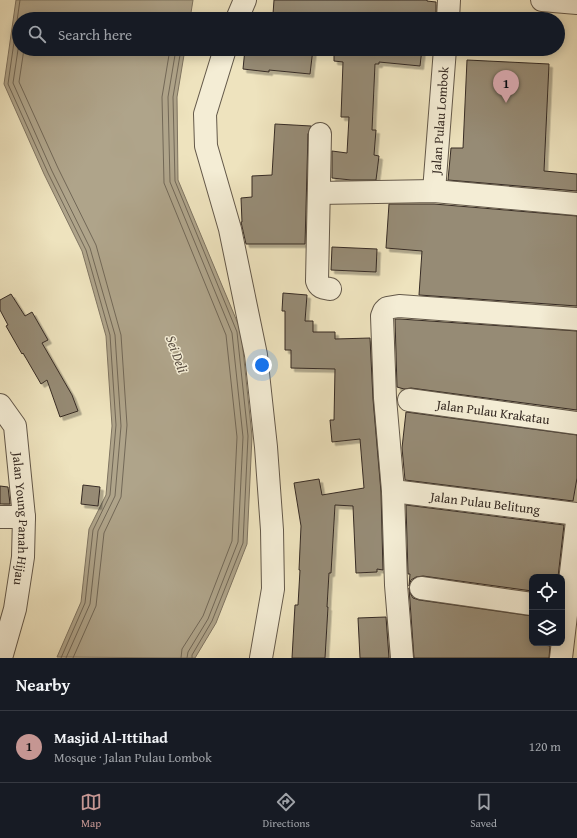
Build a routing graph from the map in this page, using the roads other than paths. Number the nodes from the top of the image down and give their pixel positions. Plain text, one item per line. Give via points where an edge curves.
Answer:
1 (245, 0) edge
2 (449, 0) edge
3 (241, 12) edge
4 (448, 12) edge
5 (223, 56) edge
6 (444, 56) edge
7 (320, 134) dead end
8 (434, 191) junction
9 (318, 193) junction
10 (577, 204) edge
11 (330, 289) dead end
12 (577, 319) edge
13 (409, 400) dead end
14 (0, 406) edge
15 (577, 423) edge
16 (7, 426) edge
17 (393, 491) junction
18 (577, 514) edge
19 (0, 517) edge
20 (24, 517) junction
21 (577, 521) edge
22 (421, 588) dead end
23 (529, 604) edge
24 (8, 610) edge
25 (568, 610) edge
26 (1, 658) edge
27 (261, 658) edge
28 (402, 658) edge
29 (561, 658) edge

1 - 3 street
2 - 4 street
5 - 27 street via 205,114 206,146 230,228 256,355 266,447 273,589
6 - 8 street, Jalan Pulau Lombok
7 - 9 street
8 - 9 street
8 - 10 street
9 - 11 street via 317,281 322,288
12 - 17 street via 399,306 387,308 382,316 384,383
13 - 15 street, Jalan Pulau Krakatau
14 - 16 street, Jalan Young Panah Hijau
16 - 20 street, Jalan Young Panah Hijau
17 - 18 street, Jalan Pulau Belitung
17 - 28 street via 396,585
19 - 20 street
20 - 24 street, Jalan Young Panah Hijau via 23,557
21 - 25 street
22 - 23 street
24 - 26 street, Jalan Young Panah Hijau
25 - 29 street

